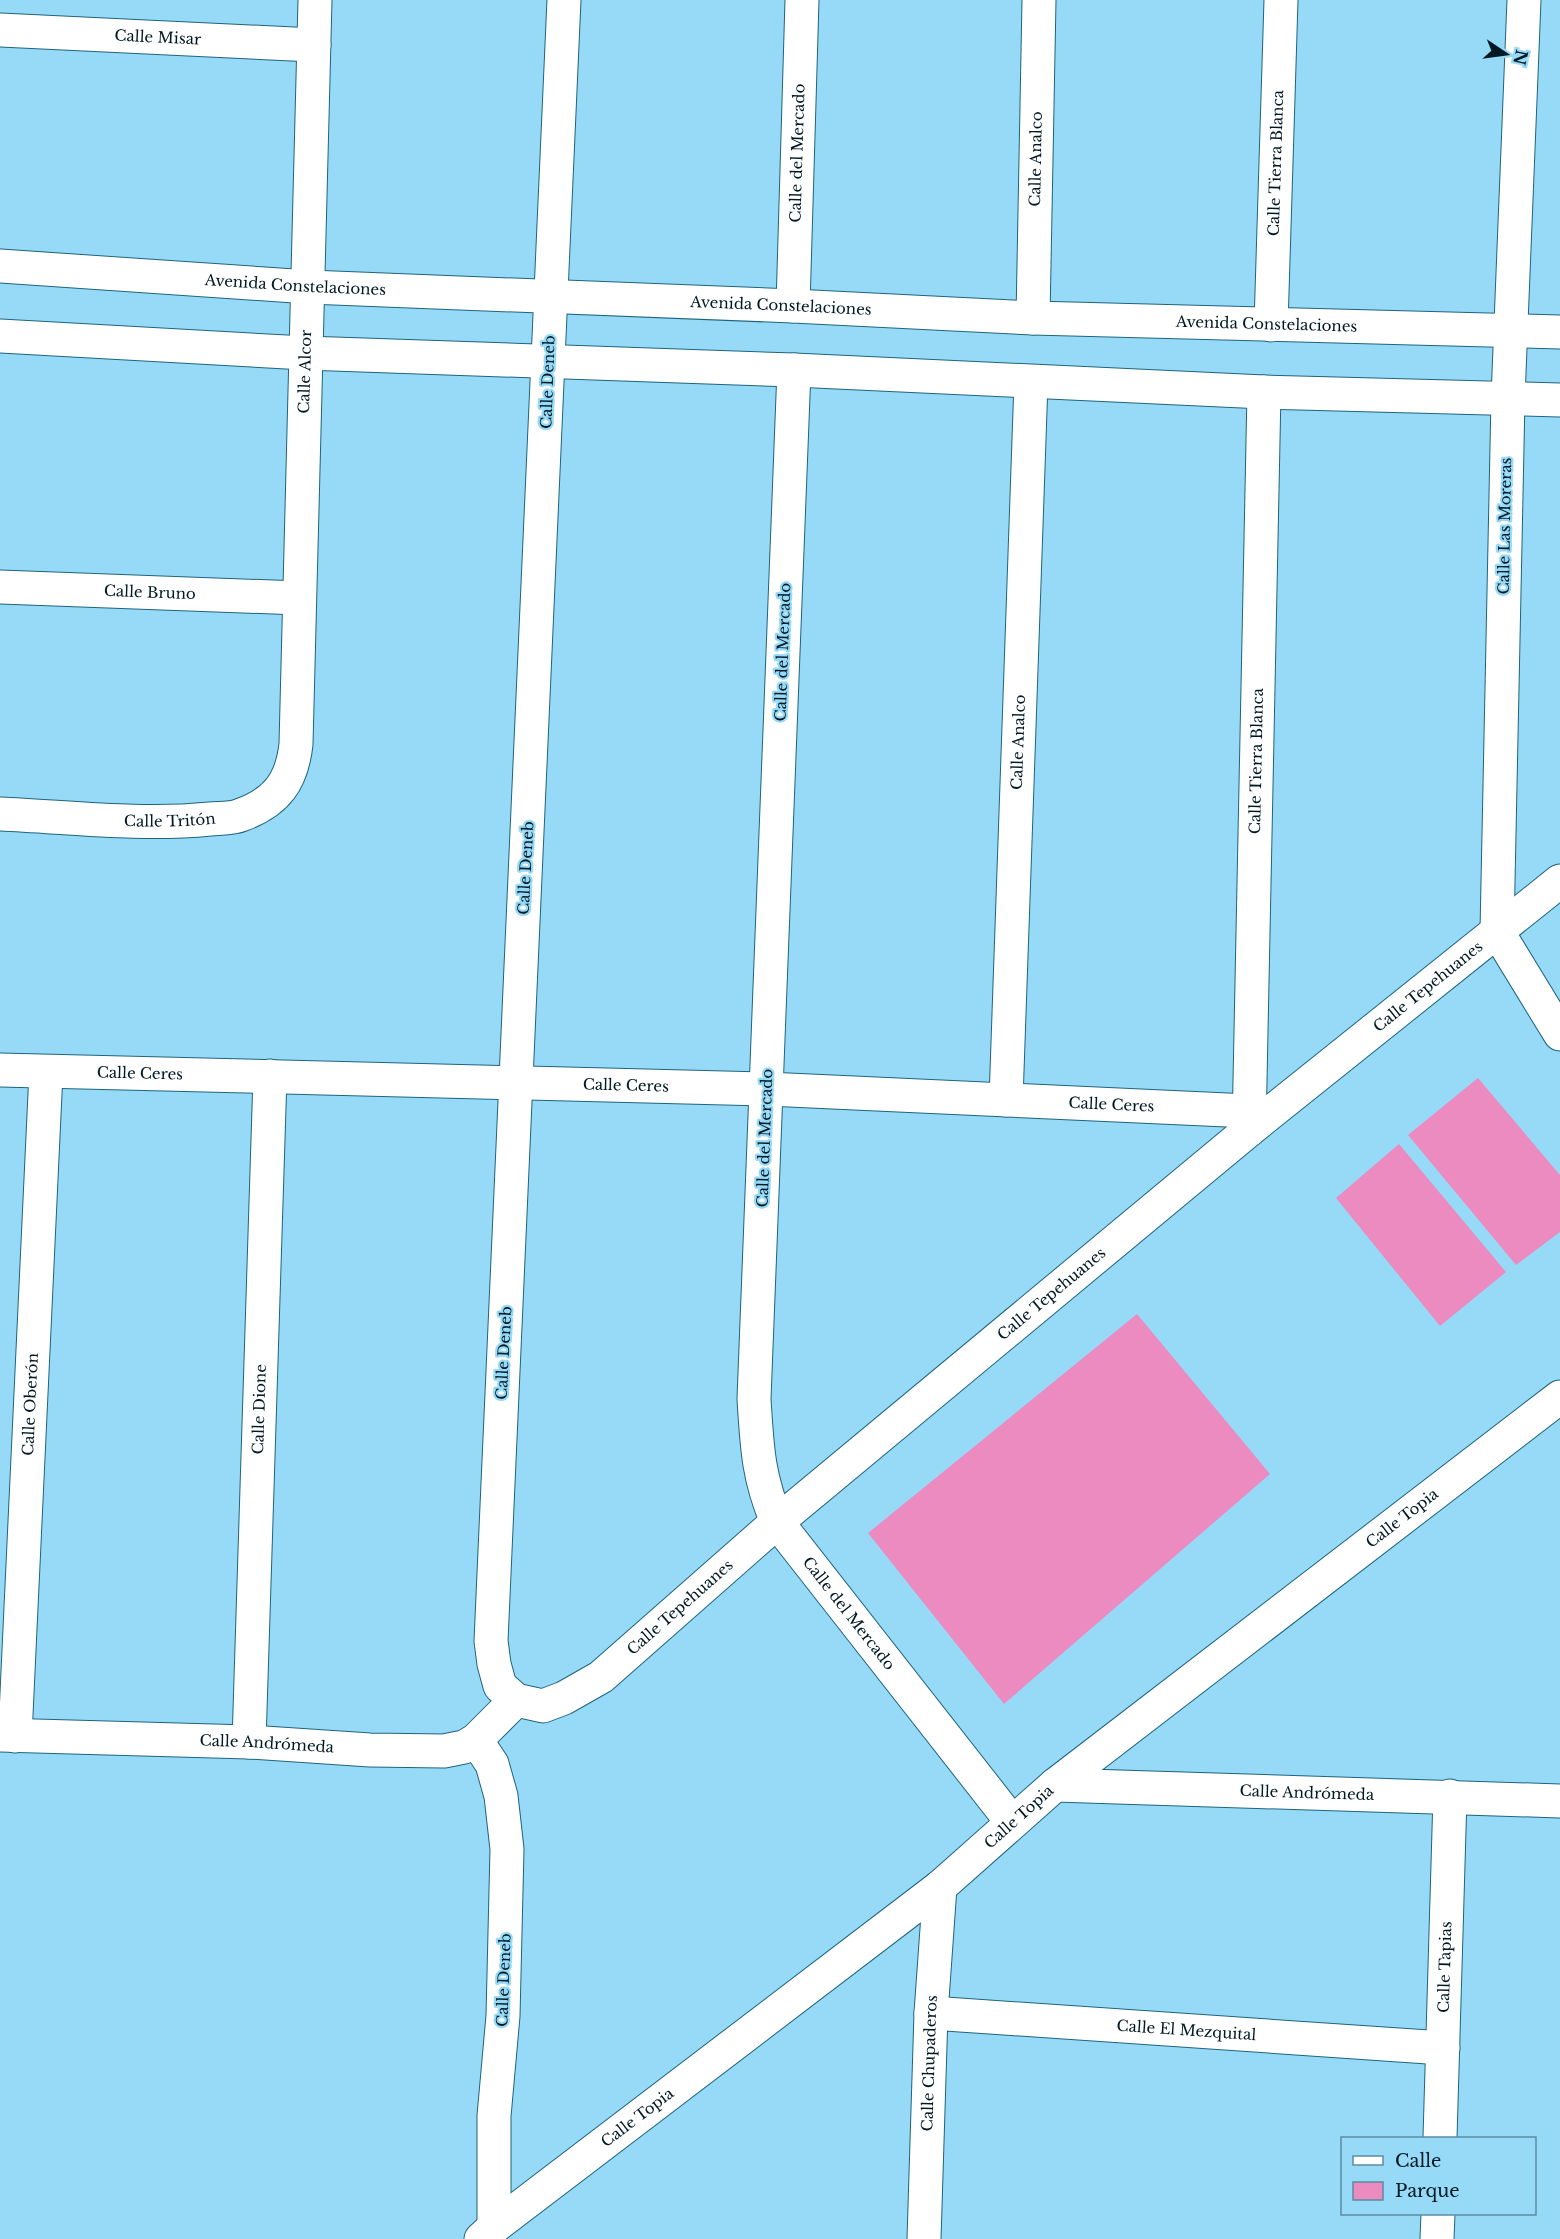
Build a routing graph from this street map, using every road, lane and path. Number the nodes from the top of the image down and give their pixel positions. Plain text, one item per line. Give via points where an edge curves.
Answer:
1 (315, 0) edge
2 (564, 0) edge
3 (802, 0) edge
4 (1039, 0) edge
5 (1281, 0) edge
6 (1524, 0) edge
7 (0, 30) edge
8 (314, 45) junction
9 (0, 266) edge
10 (309, 287) junction
11 (552, 297) junction
12 (793, 306) junction
13 (1033, 318) junction
14 (1272, 325) junction
15 (1510, 330) junction
16 (1560, 332) edge
17 (0, 336) edge
18 (305, 353) junction
19 (549, 363) junction
20 (794, 370) junction
21 (1031, 382) junction
22 (1264, 392) junction
23 (1508, 398) junction
24 (1560, 400) edge
25 (0, 587) edge
26 (300, 598) junction
27 (296, 744) joint
28 (0, 814) edge
29 (1560, 881) edge
30 (1497, 931) junction
31 (1560, 1034) edge
32 (0, 1070) edge
33 (46, 1072) junction
34 (270, 1076) junction
35 (516, 1083) junction
36 (767, 1089) junction
37 (1006, 1100) junction
38 (1249, 1121) junction
39 (1560, 1397) edge
40 (777, 1522) junction
41 (529, 1703) junction
42 (8, 1736) edge
43 (476, 1740) junction
44 (249, 1742) junction
45 (1054, 1785) junction
46 (1450, 1796) junction
47 (1560, 1801) edge
48 (1012, 1822) junction
49 (940, 1887) junction
50 (932, 2013) junction
51 (1443, 2048) junction
52 (1440, 2137) edge
53 (1438, 2215) edge
54 (487, 2233) edge
55 (924, 2239) edge
56 (1437, 2239) edge

1 - 8 street, Calle Alcor
2 - 11 street, Calle Deneb
3 - 12 street, Calle del Mercado
4 - 13 street, Calle Analco
5 - 14 street, Calle Tierra Blanca
6 - 15 street, Calle Las Moreras
7 - 8 street, Calle Misar
8 - 10 street, Calle Alcor
9 - 10 street, Avenida Constelaciones
10 - 11 street, Avenida Constelaciones
10 - 18 street, Calle Alcor
11 - 12 street, Avenida Constelaciones
11 - 19 street, Calle Deneb
12 - 13 street, Avenida Constelaciones
13 - 14 street, Avenida Constelaciones
14 - 15 street, Avenida Constelaciones
15 - 16 street, Avenida Constelaciones
15 - 23 street, Calle Las Moreras
17 - 18 street
18 - 19 street
18 - 26 street, Calle Alcor
19 - 20 street
19 - 35 street, Calle Deneb
20 - 21 street
20 - 36 street, Calle del Mercado
21 - 22 street
21 - 37 street, Calle Analco
22 - 23 street
22 - 38 street, Calle Tierra Blanca
23 - 24 street
23 - 30 street, Calle Las Moreras
25 - 26 street, Calle Bruno
26 - 27 street, Calle Alcor
27 - 28 street, Calle Tritón via 293,765 284,785 272,798 240,816 176,823
29 - 30 street, Calle Tepehuanes
30 - 31 street
30 - 38 street, Calle Tepehuanes
32 - 33 street, Calle Ceres
33 - 34 street, Calle Ceres
33 - 42 street, Calle Oberón
34 - 35 street, Calle Ceres
34 - 44 street, Calle Dione
35 - 36 street, Calle Ceres
35 - 41 street, Calle Deneb via 491,1641 500,1686
36 - 37 street, Calle Ceres
36 - 40 street, Calle del Mercado via 754,1399 758,1462
37 - 38 street, Calle Ceres
38 - 40 street, Calle Tepehuanes
39 - 45 street, Calle Topia
40 - 41 street, Calle Tepehuanes via 601,1677 564,1698
40 - 48 street, Calle del Mercado
41 - 43 street, Calle Andrómeda
42 - 44 street, Calle Andrómeda
43 - 44 street, Calle Andrómeda via 444,1751
43 - 54 street, Calle Deneb via 492,1764 501,1796 507,1849 503,2016
45 - 46 street, Calle Andrómeda
45 - 48 street, Calle Topia
46 - 47 street, Calle Andrómeda
46 - 51 street, Calle Tapias
48 - 49 street, Calle Topia
49 - 50 street, Calle Chupaderos
49 - 54 street, Calle Topia
50 - 51 street, Calle El Mezquital
50 - 55 street, Calle Chupaderos
51 - 52 street, Calle Tapias
53 - 56 street

